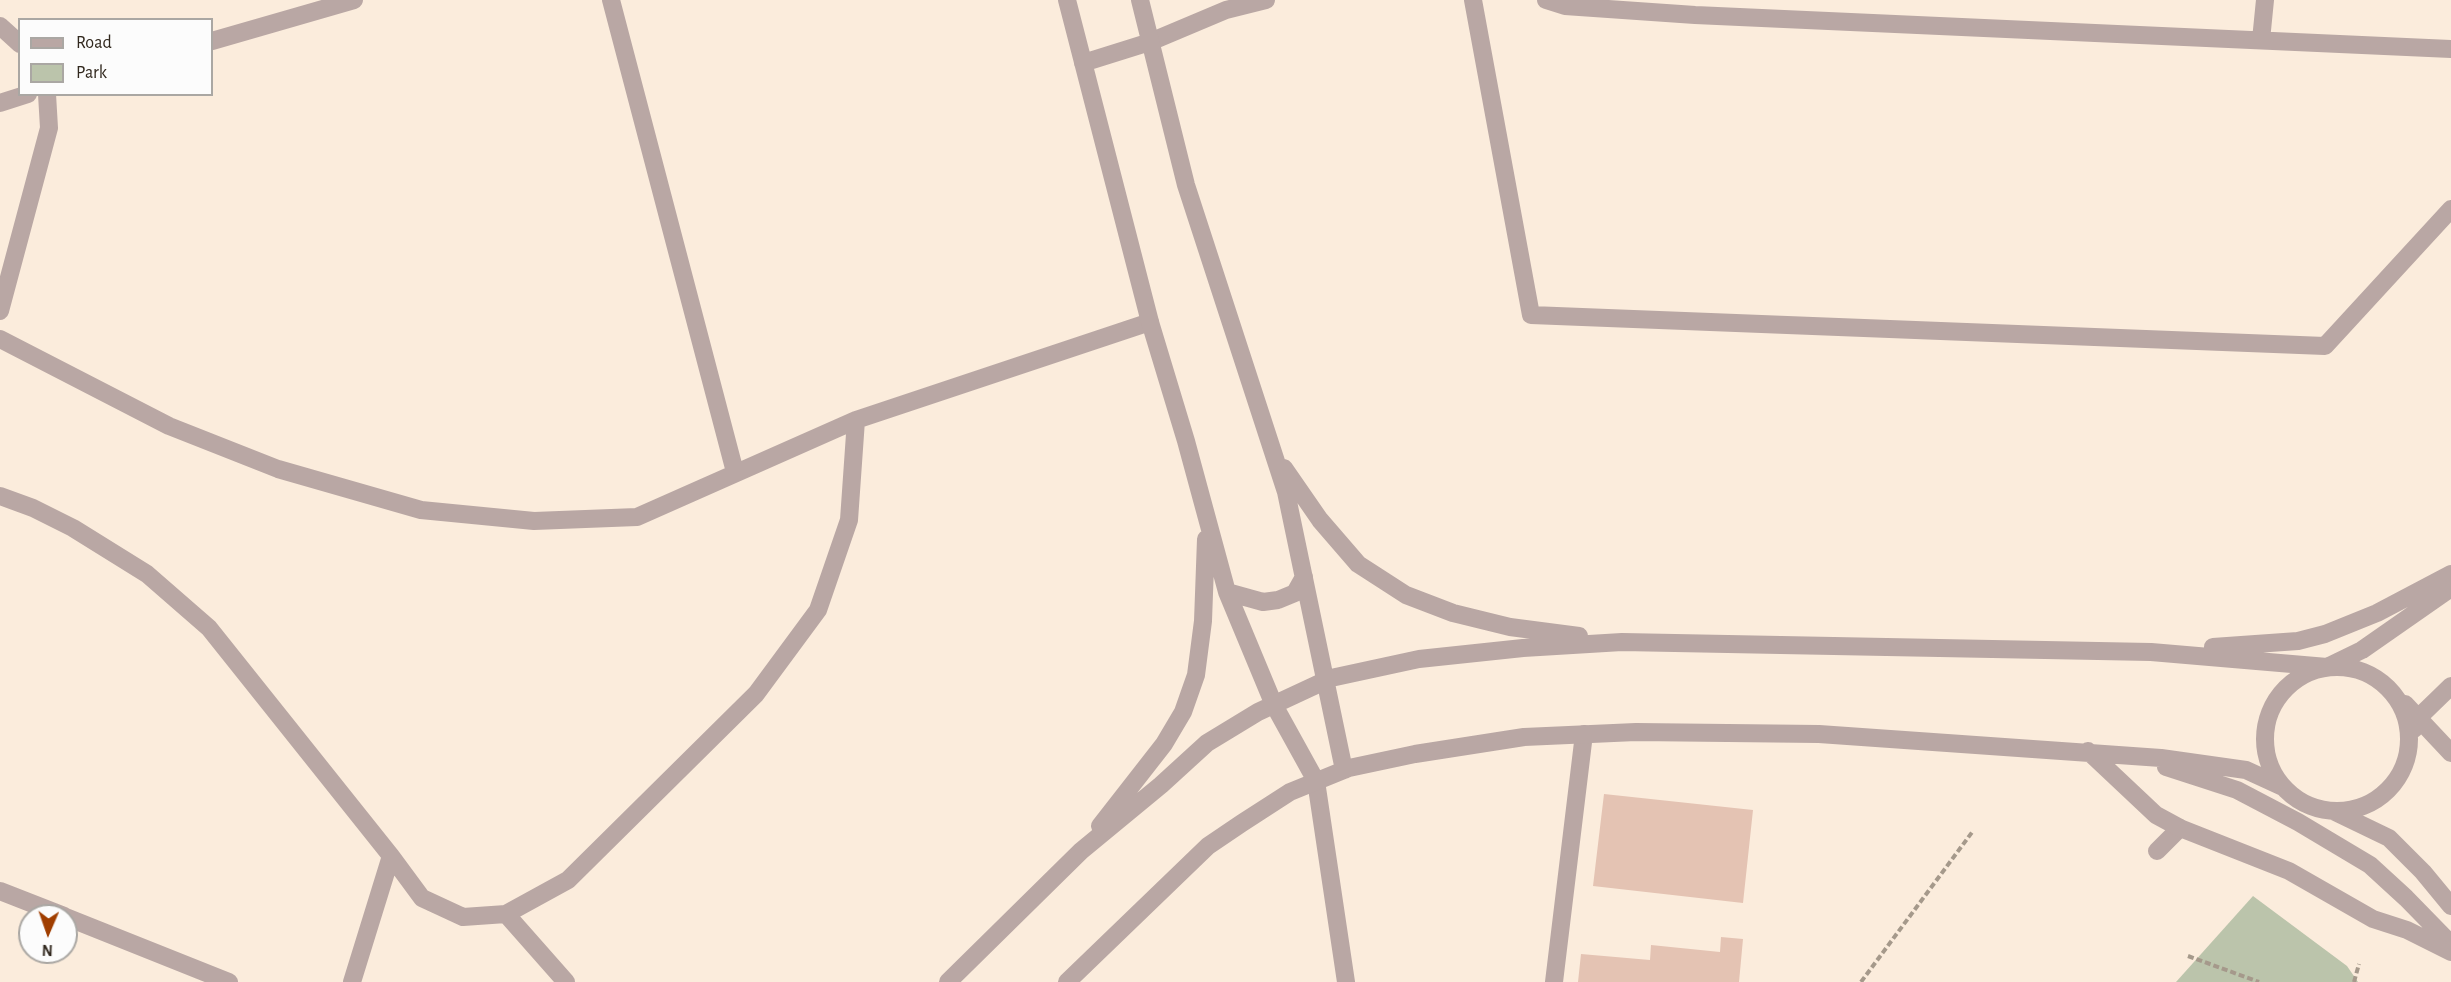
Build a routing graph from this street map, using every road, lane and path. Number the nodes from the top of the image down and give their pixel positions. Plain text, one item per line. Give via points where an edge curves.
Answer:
1 (354, 0) edge
2 (611, 0) edge
3 (1067, 0) edge
4 (1140, 0) edge
5 (1266, 0) edge
6 (1473, 0) edge
7 (1546, 0) edge
8 (2265, 0) edge
9 (1698, 7) edge
10 (0, 26) edge
11 (2451, 34) edge
12 (2261, 40) junction
13 (213, 41) edge
14 (18, 42) edge
15 (1150, 42) junction
16 (2432, 48) junction
17 (2451, 49) edge
18 (1083, 63) junction
19 (22, 96) edge
20 (47, 96) edge
21 (0, 103) edge
22 (2451, 208) edge
23 (0, 311) edge
24 (1149, 322) junction
25 (0, 339) edge
26 (856, 420) junction
27 (1271, 449) junction
28 (735, 472) junction
29 (0, 496) edge
30 (1207, 522) junction
31 (2451, 574) edge
32 (1304, 577) junction
33 (2451, 588) edge
34 (1227, 592) junction
35 (1622, 642) junction
36 (2151, 652) junction
37 (2327, 667) junction
38 (1324, 682) junction
39 (2451, 686) edge
40 (2392, 691) junction
41 (1274, 705) junction
42 (2418, 718) junction
43 (1584, 734) junction
44 (2411, 736) junction
45 (2088, 752) junction
46 (2451, 753) edge
47 (2127, 755) junction
48 (1344, 770) junction
49 (1316, 781) junction
50 (2283, 787) junction
51 (2333, 812) junction
52 (2180, 828) junction
53 (1973, 831) dead end
54 (1081, 851) junction
55 (2157, 851) dead end
56 (391, 856) junction
57 (0, 891) edge
58 (34, 904) edge
59 (2451, 906) edge
60 (506, 914) junction
61 (78, 921) edge
62 (2451, 944) edge
63 (2451, 952) edge
64 (2188, 956) dead end
65 (2359, 964) dead end
66 (229, 982) edge
67 (352, 982) edge
68 (566, 982) edge
69 (948, 982) edge
70 (1067, 982) edge
71 (1346, 982) edge
72 (1554, 982) edge
73 (1861, 982) edge
74 (2259, 982) edge
75 (2354, 982) edge

1 - 13 street
2 - 28 street
3 - 18 street
4 - 15 street
5 - 15 street via 1226,10
6 - 22 street via 1531,315 2325,346
7 - 9 street via 1564,6
8 - 12 street
9 - 12 street
10 - 14 street
11 - 16 street
12 - 16 street
15 - 18 street
15 - 27 street via 1186,185
16 - 17 street
18 - 24 street
19 - 21 street
20 - 23 street via 49,128
24 - 26 street
24 - 30 street
25 - 28 street via 169,426 278,469 422,510 534,521 637,517
26 - 28 street
26 - 60 street via 849,520 818,610 756,694 568,880
27 - 32 street via 1286,492
27 - 35 street via 1320,520 1358,564 1406,595 1453,613 1510,627
29 - 56 street via 74,528 147,574 209,628
30 - 34 street
30 - 54 street via 1203,621 1196,675 1183,712 1164,744
31 - 36 street via 2377,613 2325,634 2298,640
32 - 34 street via 1295,593 1278,600 1263,602
32 - 38 street
33 - 37 street via 2362,651
34 - 41 street
35 - 36 street
35 - 38 street via 1419,659
36 - 37 street
37 - 40 street via 2351,667 2374,675
37 - 50 street via 2306,673 2287,686 2273,704 2266,724 2265,747 2270,768
38 - 41 street
38 - 48 street
39 - 42 street
40 - 42 street
40 - 44 street via 2405,712
41 - 49 street
41 - 54 street via 1207,743
42 - 44 street
42 - 46 street
43 - 45 street via 1819,734
43 - 48 street via 1502,740
43 - 72 street
44 - 51 street via 2407,760 2397,781 2379,799 2357,809
45 - 47 street
45 - 52 street via 2156,815
47 - 50 street via 2246,770
47 - 62 street via 2237,790 2298,822 2370,865
48 - 49 street
49 - 70 street via 1290,792 1208,846
49 - 71 street
50 - 51 street via 2297,800
51 - 59 street via 2389,838
52 - 55 street
52 - 63 street via 2289,871 2373,919 2407,930
53 - 73 path
54 - 69 street
56 - 60 street via 422,898 463,917
56 - 67 street
57 - 58 street
60 - 68 street
61 - 66 street
64 - 74 path
65 - 75 path

